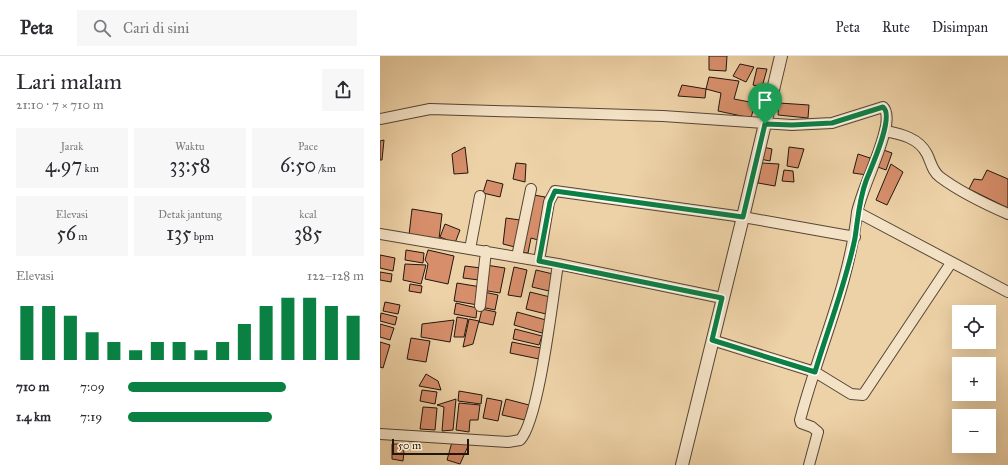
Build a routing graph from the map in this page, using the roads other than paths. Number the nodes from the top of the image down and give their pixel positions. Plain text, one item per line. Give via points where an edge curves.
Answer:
1 (781, 56) edge
2 (380, 119) edge
3 (765, 124) junction
4 (885, 131) junction
5 (531, 189) dead end
6 (480, 196) dead end
7 (857, 212) junction
8 (1008, 214) edge
9 (743, 217) junction
10 (380, 234) edge
11 (855, 237) junction
12 (470, 249) junction
13 (486, 251) junction
14 (517, 257) junction
15 (539, 261) junction
16 (951, 263) junction
17 (558, 264) junction
18 (1008, 292) edge
19 (722, 298) junction
20 (480, 306) dead end
21 (712, 340) junction
22 (815, 372) junction
23 (380, 434) edge
24 (682, 465) edge
25 (809, 465) edge

1 - 3 street
2 - 3 street via 430,109 663,116
3 - 4 street via 832,123 883,107 886,110
3 - 9 street
4 - 7 street
4 - 8 street via 912,138 927,153 933,170 940,176
5 - 14 street
6 - 12 street
7 - 11 street
7 - 16 street
9 - 11 street
9 - 15 street via 555,191 550,202
9 - 19 street
10 - 12 street
11 - 22 street
12 - 13 street
13 - 14 street
13 - 20 street
14 - 15 street
15 - 17 street
16 - 18 street
16 - 22 street via 863,395 851,394
17 - 19 street
17 - 23 street via 541,372 523,437 515,442 508,442
19 - 21 street
21 - 22 street
21 - 24 street
22 - 25 street via 800,420 818,432

